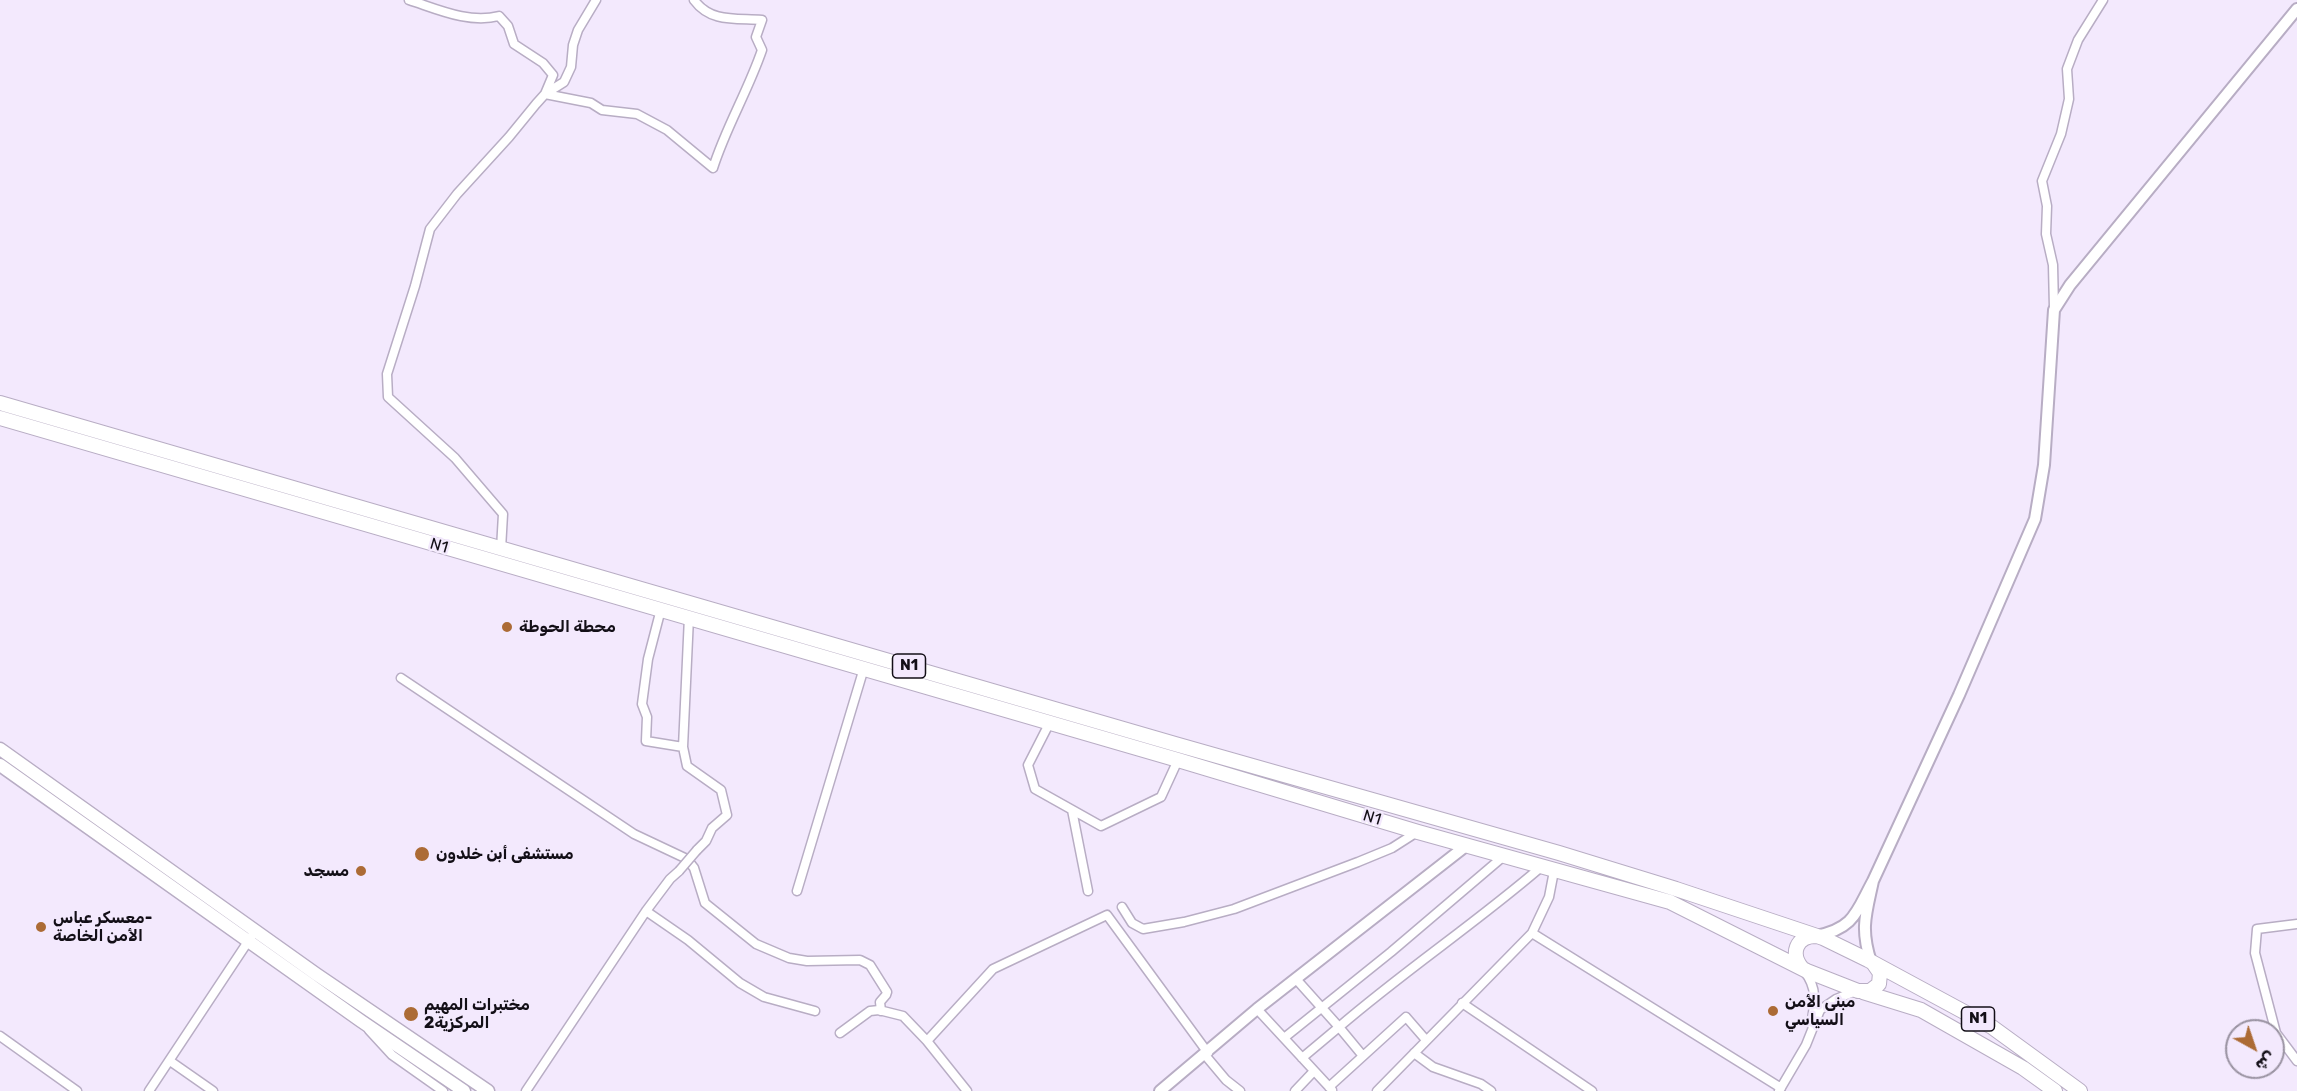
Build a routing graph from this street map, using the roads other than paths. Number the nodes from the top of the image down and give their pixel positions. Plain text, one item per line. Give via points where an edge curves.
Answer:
1 (409, 0) edge
2 (596, 0) edge
3 (694, 0) edge
4 (2103, 0) edge
5 (2297, 9) edge
6 (545, 94) junction
7 (2054, 310) junction
8 (0, 403) edge
9 (0, 418) edge
10 (501, 549) junction
11 (661, 609) junction
12 (689, 617) junction
13 (864, 668) junction
14 (401, 678) dead end
15 (1050, 722) junction
16 (683, 747) junction
17 (0, 750) edge
18 (1178, 760) junction
19 (0, 765) edge
20 (1072, 810) junction
21 (1418, 832) junction
22 (1467, 845) junction
23 (1506, 855) junction
24 (1548, 869) junction
25 (1873, 881) junction
26 (797, 891) dead end
27 (1088, 891) dead end
28 (1122, 907) dead end
29 (646, 911) junction
30 (2297, 924) edge
31 (1532, 933) junction
32 (252, 936) junction
33 (1816, 936) junction
34 (1871, 962) junction
35 (1802, 968) junction
36 (1296, 979) junction
37 (1858, 991) junction
38 (1462, 1003) junction
39 (1322, 1008) junction
40 (1257, 1010) junction
41 (814, 1011) dead end
42 (881, 1011) junction
43 (360, 1021) junction
44 (1339, 1027) junction
45 (840, 1033) dead end
46 (0, 1036) edge
47 (1284, 1038) junction
48 (1426, 1040) junction
49 (927, 1041) junction
50 (1806, 1045) junction
51 (1414, 1053) junction
52 (1207, 1054) junction
53 (1364, 1056) junction
54 (1302, 1058) junction
55 (170, 1060) junction
56 (2297, 1061) edge
57 (1314, 1071) junction
58 (431, 1088) edge
59 (1331, 1089) edge
60 (1380, 1090) edge
61 (1780, 1090) edge
62 (77, 1091) edge
63 (149, 1091) edge
64 (213, 1091) edge
65 (443, 1091) edge
66 (464, 1091) edge
67 (488, 1091) edge
68 (526, 1091) edge
69 (967, 1091) edge
70 (1160, 1091) edge
71 (1240, 1091) edge
72 (1295, 1091) edge
73 (1491, 1091) edge
74 (1593, 1091) edge
75 (2055, 1091) edge
76 (2080, 1091) edge

1 - 6 street via 465,18 499,16 508,26 514,44 543,63 553,75
2 - 6 street via 578,30 564,82
3 - 6 street via 713,16 762,20 756,36 762,50 712,168 667,129 637,114 602,110 591,103
4 - 7 street via 2078,40 2067,69 2069,99 2061,134 2042,181 2048,206 2046,234 2053,265
5 - 7 street via 2070,285
6 - 10 street via 430,229 387,375 388,397 455,458 503,514
7 - 25 street via 2044,465 2035,519
8 - 10 highway, N1
9 - 11 highway, N1 / N1
10 - 33 highway, N1 via 1560,853
11 - 12 highway, N1 / N1
11 - 16 street via 642,704 647,717 646,741
12 - 13 highway, N1 / N1
12 - 16 street
13 - 15 highway, N1 / N1
13 - 26 street
14 - 42 street via 634,834 687,859 694,868 705,903 756,944 807,961 867,962 886,992 880,1002
15 - 18 highway, N1 / N1
15 - 20 street via 1028,765 1035,789
16 - 29 street, bridge via 687,766 721,790 727,815 711,828 706,841
17 - 32 main road
18 - 20 street via 1161,797 1101,826
18 - 21 highway, N1 / N1
19 - 32 main road
20 - 27 street
21 - 22 highway, N1 / N1
21 - 28 street via 1358,862 1234,909 1184,922 1143,930 1132,923
22 - 23 highway, N1 / N1
22 - 36 street
23 - 24 highway, N1 / N1
23 - 39 street
24 - 31 street via 1549,897
24 - 35 highway, N1 / N1 via 1670,902
24 - 44 street via 1385,988
25 - 33 street via 1852,920
25 - 34 street via 1864,924
29 - 41 street via 740,983 764,997
29 - 68 street
30 - 56 street via 2257,929 2255,953 2276,1032
31 - 38 street
31 - 61 street
32 - 43 main road
32 - 55 street
32 - 67 main road
33 - 34 highway, N1
33 - 35 highway via 1806,937 1798,945 1795,957
34 - 37 highway via 1880,973 1878,984 1870,992
34 - 76 highway, N1 via 1992,1027
35 - 37 highway, N1
35 - 50 street via 1814,986 1815,995
36 - 39 street
36 - 40 street
37 - 50 street via 1820,1010
37 - 75 highway, N1 / N1 via 1921,1010 2023,1068
38 - 48 street
38 - 74 street
39 - 44 street
39 - 47 street
40 - 47 street
40 - 52 street
42 - 45 street via 865,1013
42 - 49 street via 903,1016
43 - 58 street via 385,1049
43 - 66 main road
44 - 53 street
44 - 54 street
46 - 62 street
47 - 54 street
48 - 51 street
48 - 53 street via 1406,1017
49 - 52 street via 993,969 1107,915
49 - 69 street
50 - 61 street
51 - 60 street
51 - 73 street via 1433,1067
52 - 70 street
52 - 71 street via 1226,1080
53 - 59 street
54 - 57 street
55 - 63 street
55 - 64 street
57 - 59 street
57 - 72 street
58 - 65 street

